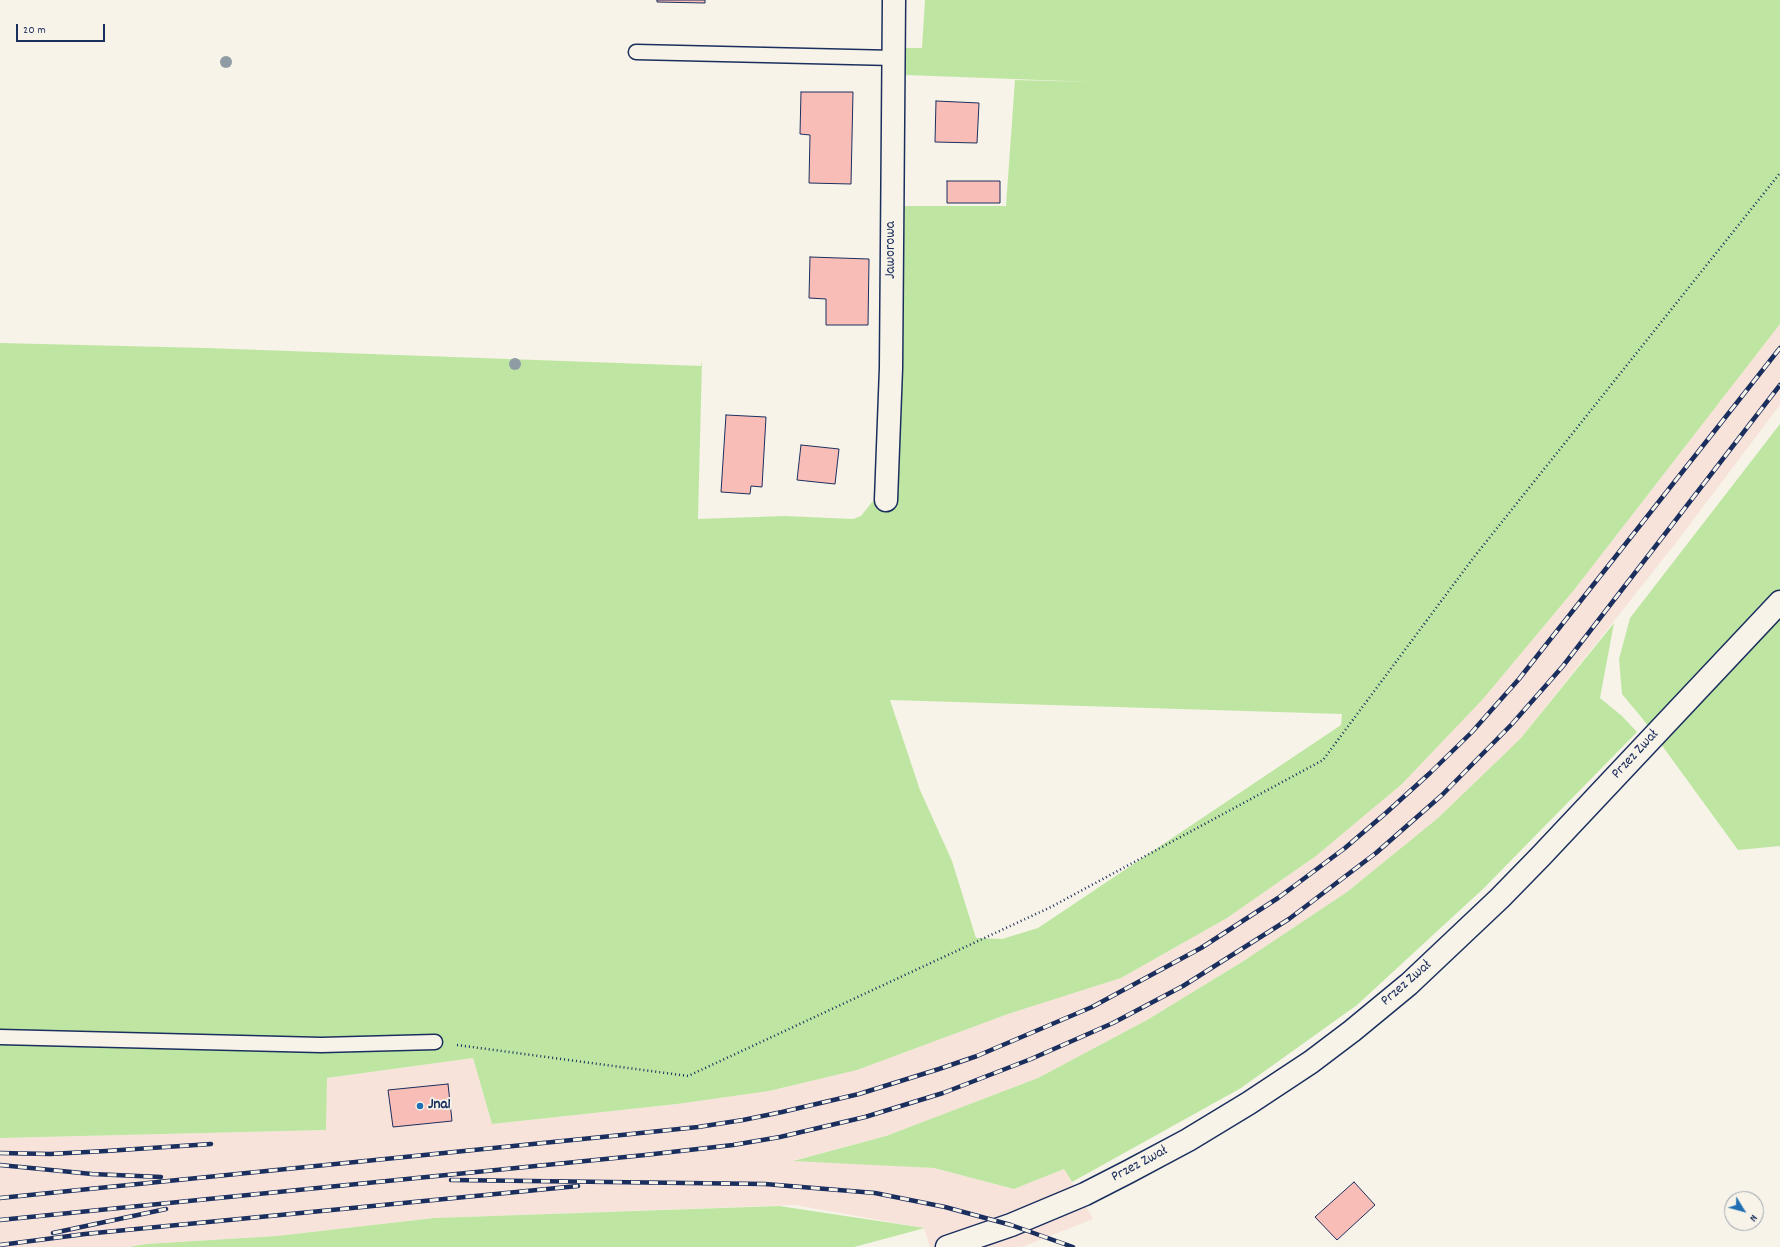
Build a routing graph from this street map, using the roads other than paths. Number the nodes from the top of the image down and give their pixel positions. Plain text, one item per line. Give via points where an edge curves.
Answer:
1 (894, 0) edge
2 (636, 52) dead end
3 (894, 58) junction
4 (886, 500) dead end
5 (1780, 602) edge
6 (0, 1037) edge
7 (435, 1042) road end
8 (947, 1247) edge

1 - 3 street, Jaworowa
2 - 3 lane
3 - 4 street, Jaworowa via 891,368
5 - 8 street, Przez Zwał via 1500,898 1409,984 1352,1031 1311,1062 1188,1140 1085,1194 1011,1225
6 - 7 lane via 321,1045

